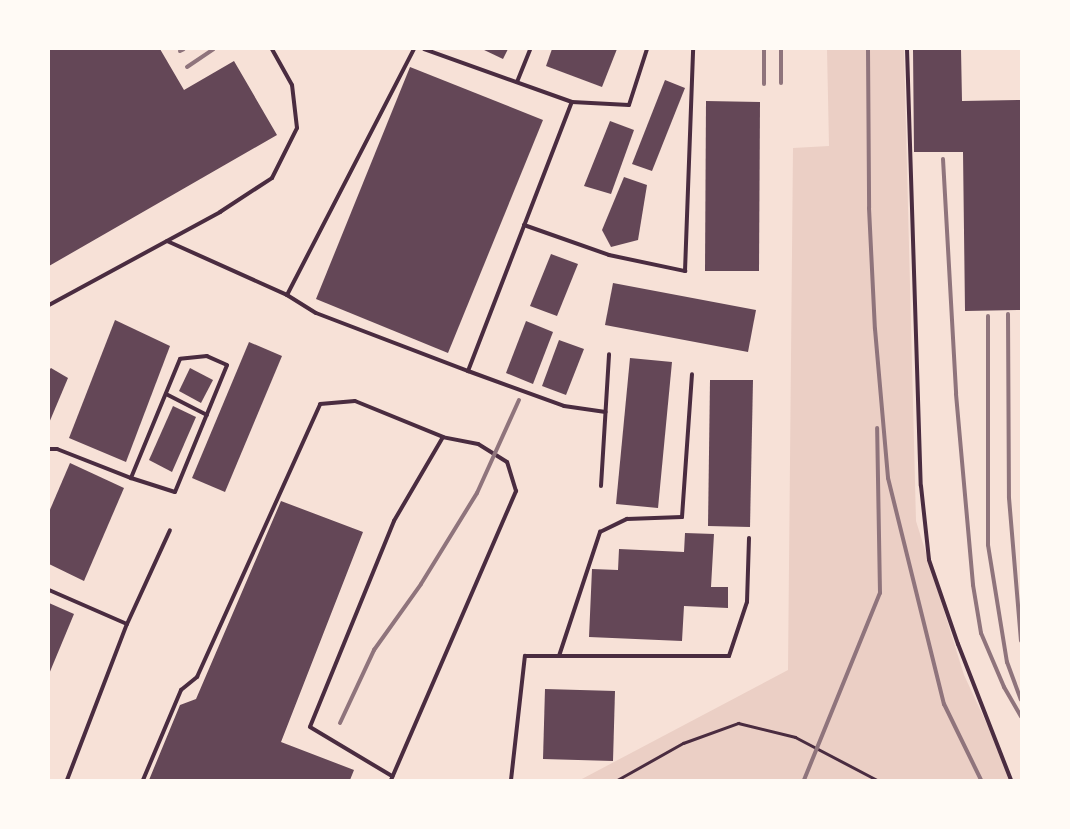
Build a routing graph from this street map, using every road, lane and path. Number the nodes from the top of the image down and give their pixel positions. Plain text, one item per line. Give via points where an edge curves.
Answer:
1 (272, 49) edge
2 (414, 49) edge
3 (424, 49) edge
4 (530, 49) edge
5 (647, 49) edge
6 (693, 49) edge
7 (907, 49) edge
8 (516, 82) junction
9 (572, 102) junction
10 (524, 225) junction
11 (167, 241) junction
12 (287, 295) junction
13 (49, 305) edge
14 (610, 354) dead end
15 (468, 371) junction
16 (692, 374) dead end
17 (166, 394) junction
18 (606, 412) junction
19 (207, 415) junction
20 (443, 437) junction
21 (49, 449) edge
22 (131, 478) junction
23 (601, 486) dead end
24 (170, 530) dead end
25 (749, 538) dead end
26 (49, 590) edge
27 (127, 624) junction
28 (559, 656) junction
29 (392, 778) edge
30 (67, 780) edge
31 (143, 780) edge
32 (511, 780) edge
33 (617, 780) edge
34 (877, 780) edge
35 (1011, 780) edge

1 - 11 lane via 292,85 297,128 272,178
2 - 12 lane
3 - 8 lane
4 - 8 lane
5 - 9 lane via 629,105
6 - 10 lane via 684,271 608,255
7 - 35 lane via 921,486 930,560 958,644
8 - 9 lane
9 - 10 lane
10 - 15 lane
11 - 12 lane
11 - 13 lane
12 - 15 lane via 316,313
14 - 18 lane
15 - 18 lane via 564,406
16 - 28 lane via 682,516 627,519 600,532
17 - 19 lane
17 - 19 lane via 180,359 207,356 227,364
17 - 22 lane
18 - 23 lane
19 - 22 lane via 175,492
20 - 29 lane via 478,444 507,462 516,491
20 - 29 lane via 394,521 310,727
20 - 31 lane via 355,401 320,404 197,677 181,690
21 - 22 lane via 57,449
24 - 27 lane
25 - 28 lane via 747,602 729,656
26 - 27 lane
27 - 30 lane
28 - 32 lane via 525,656
33 - 34 path via 683,743 738,723 795,737

